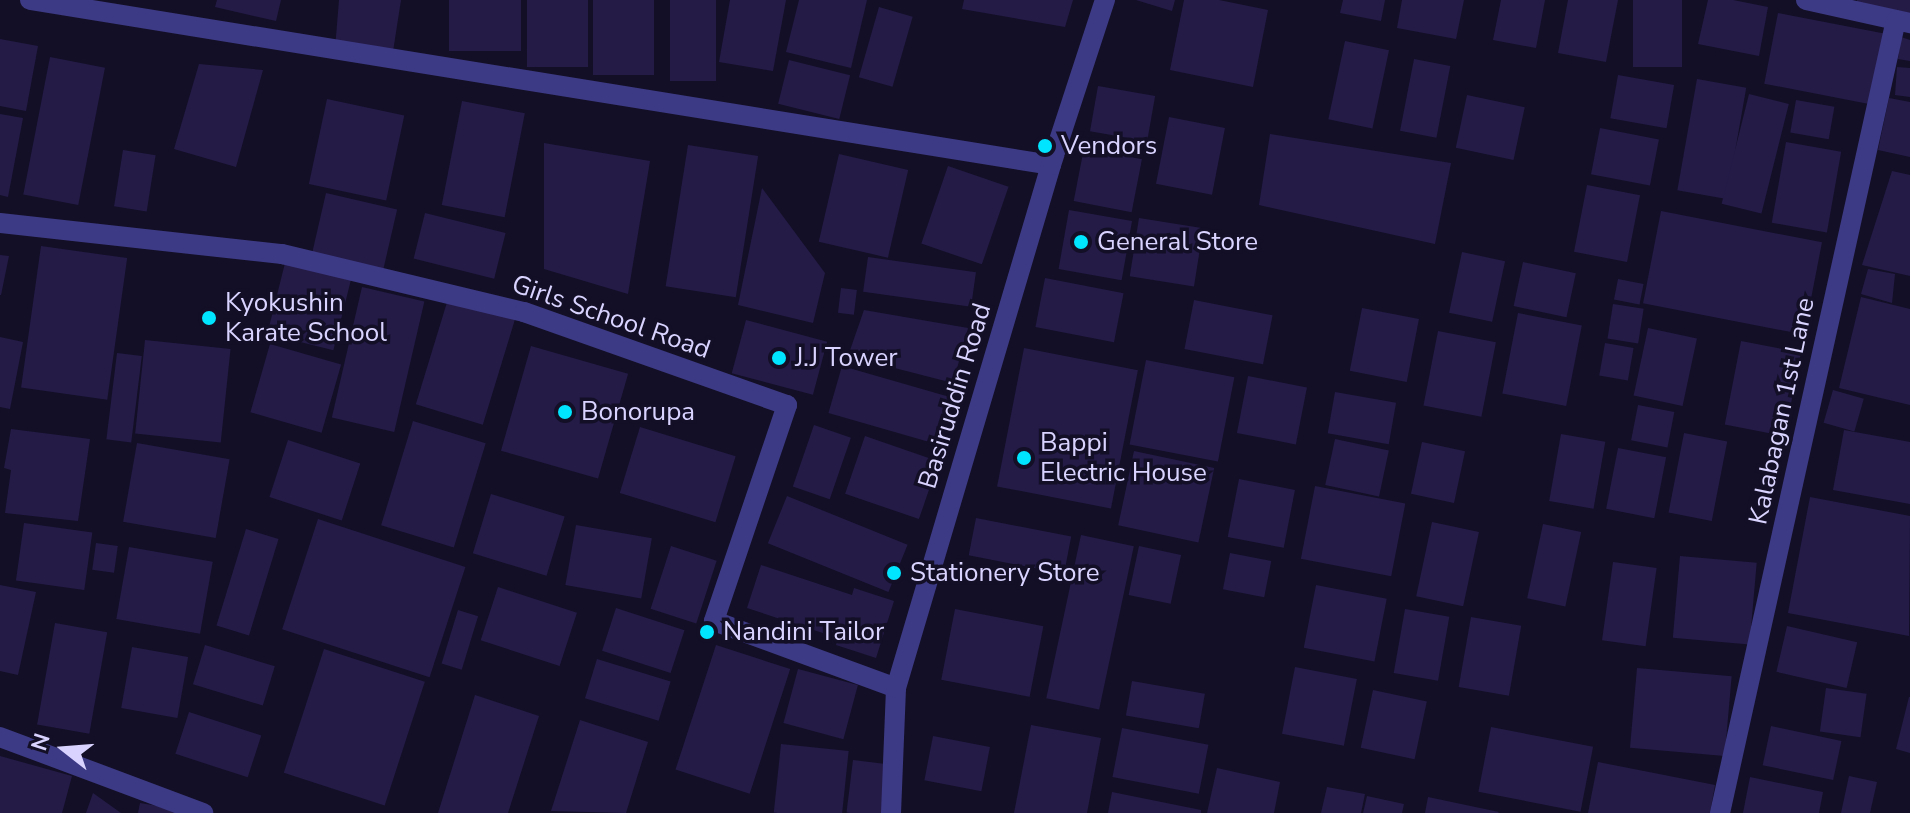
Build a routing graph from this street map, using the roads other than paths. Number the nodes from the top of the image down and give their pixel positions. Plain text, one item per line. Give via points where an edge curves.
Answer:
1 (30, 0) edge
2 (1105, 0) edge
3 (1806, 0) edge
4 (1903, 22) edge
5 (1051, 165) junction
6 (0, 223) edge
7 (896, 688) junction
8 (0, 737) edge
9 (203, 813) edge
10 (891, 813) edge
11 (1720, 813) edge

1 - 5 street
2 - 5 street, Basiruddin Road
3 - 4 street
4 - 11 street, Kalabagan 1st Lane
5 - 7 street, Basiruddin Road
6 - 7 street, Girls School Road via 282,254 524,312 787,405 714,621
7 - 10 street, Basiruddin Road
8 - 9 street

